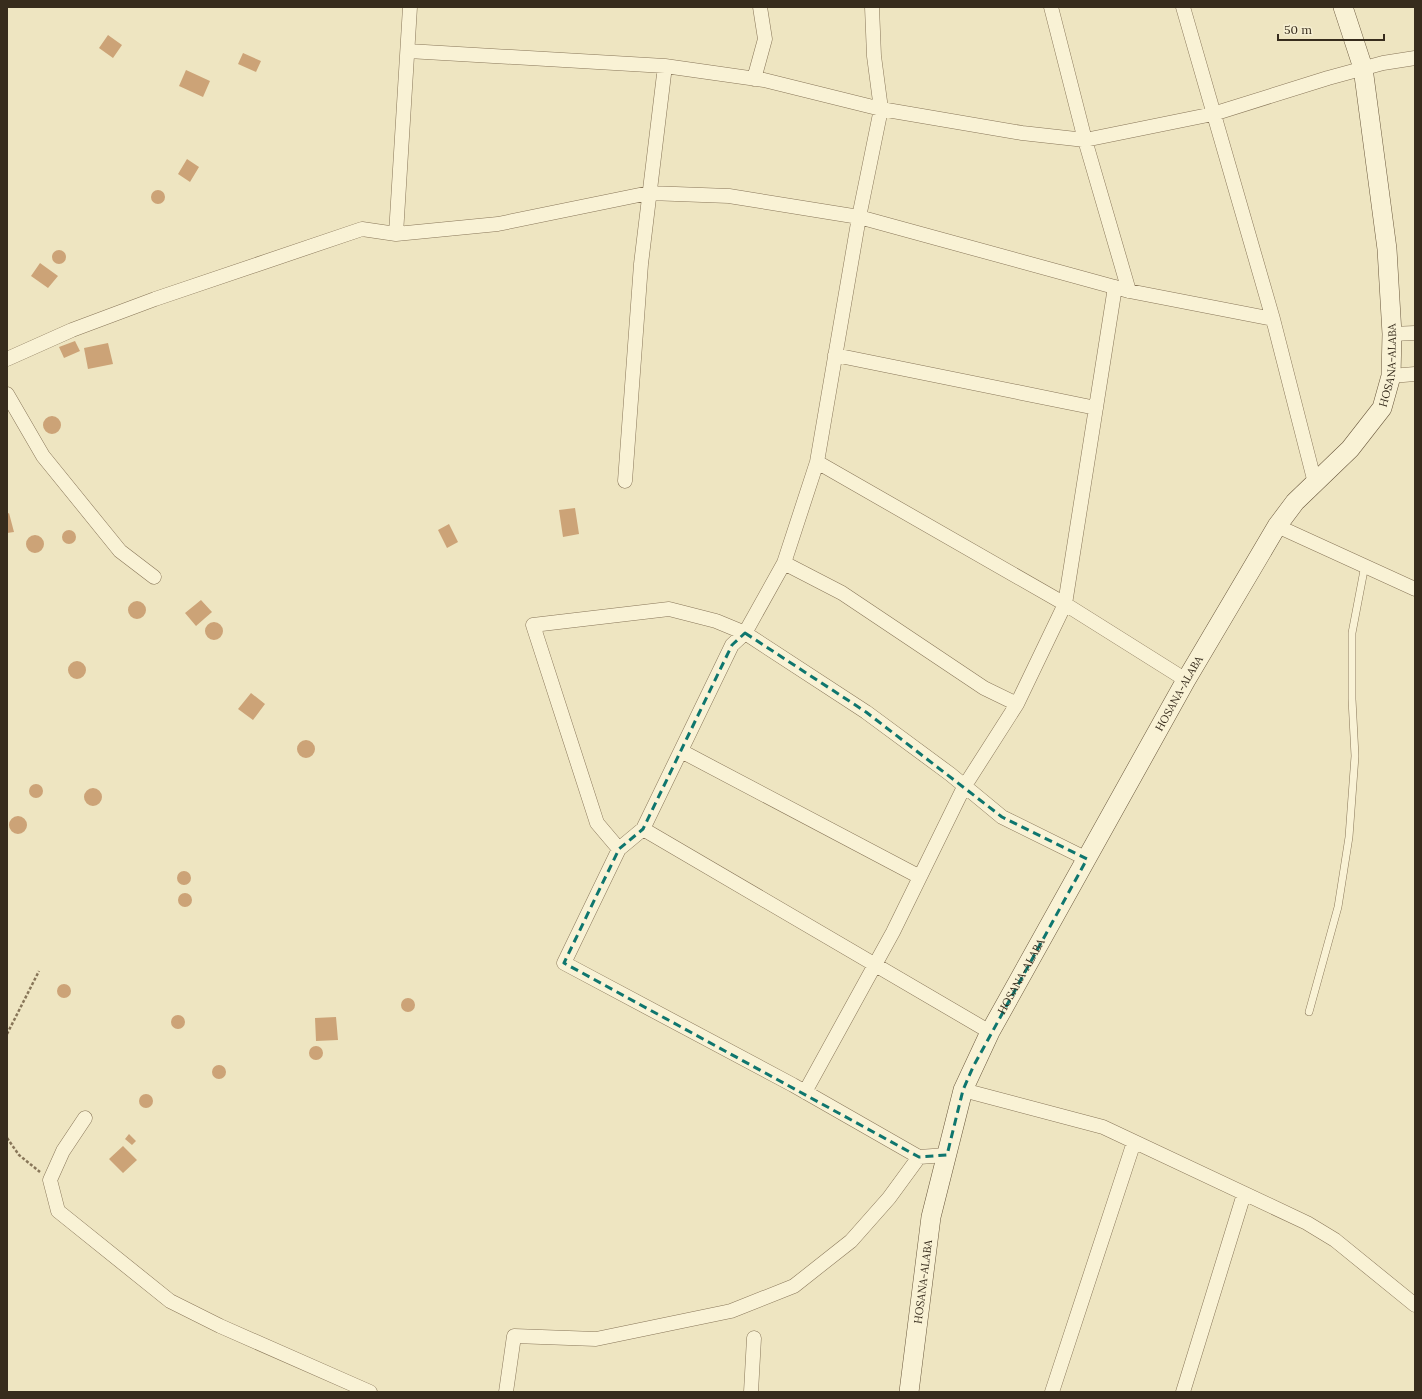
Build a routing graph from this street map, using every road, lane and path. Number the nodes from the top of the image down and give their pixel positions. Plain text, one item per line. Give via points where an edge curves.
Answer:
1 (410, 7) edge
2 (760, 7) edge
3 (872, 7) edge
4 (1051, 7) edge
5 (1183, 7) edge
6 (1343, 7) edge
7 (408, 51) junction
8 (1415, 58) edge
9 (664, 66) junction
10 (1363, 68) junction
11 (754, 79) junction
12 (881, 109) junction
13 (1213, 114) junction
14 (1085, 140) junction
15 (649, 193) junction
16 (859, 217) junction
17 (396, 234) junction
18 (1114, 287) junction
19 (1129, 291) junction
20 (1273, 319) junction
21 (1415, 333) edge
22 (1392, 334) junction
23 (835, 355) junction
24 (7, 359) edge
25 (1415, 374) edge
26 (1391, 376) junction
27 (7, 394) edge
28 (1096, 408) junction
29 (817, 462) junction
30 (625, 482) dead end
31 (1315, 483) junction
32 (1277, 526) junction
33 (784, 563) junction
34 (1365, 565) junction
35 (154, 577) dead end
36 (1415, 589) edge
37 (1065, 604) junction
38 (745, 633) junction
39 (1186, 680) junction
40 (1017, 704) junction
41 (681, 751) junction
42 (964, 787) junction
43 (643, 829) junction
44 (619, 849) junction
45 (1087, 859) junction
46 (920, 877) junction
47 (876, 964) junction
48 (39, 971) dead end
49 (1309, 1012) dead end
50 (990, 1032) junction
51 (7, 1034) edge
52 (963, 1090) junction
53 (804, 1092) junction
54 (85, 1118) dead end
55 (7, 1138) edge
56 (1134, 1142) junction
57 (947, 1155) junction
58 (919, 1157) junction
59 (50, 1180) junction
60 (1244, 1194) junction
61 (1415, 1305) edge
62 (754, 1338) dead end
63 (370, 1392) edge
64 (506, 1392) edge
65 (751, 1392) edge
66 (909, 1392) edge
67 (1052, 1392) edge
68 (1183, 1392) edge

1 - 7 street
2 - 11 street via 765,39
3 - 12 street via 874,56
4 - 14 street
5 - 13 street
6 - 10 main road, HOSANA-ALABA
7 - 9 street
7 - 17 street
8 - 10 street
9 - 11 street
9 - 15 street
10 - 13 street
10 - 22 main road, HOSANA-ALABA via 1387,249
11 - 12 street
12 - 14 street via 1022,133
12 - 16 street
13 - 14 street
13 - 20 street
14 - 19 street
15 - 16 street via 730,196
15 - 17 street via 498,224
15 - 30 street via 641,264
16 - 18 street
16 - 23 street
17 - 24 street via 362,230 148,302 72,330
18 - 19 street
18 - 28 street
19 - 20 street
20 - 31 street
21 - 22 street
22 - 26 main road, HOSANA-ALABA
23 - 28 street
23 - 29 street
25 - 26 street
26 - 31 main road, HOSANA-ALABA via 1382,408 1350,449
27 - 35 street via 48,462 120,551
28 - 37 street
29 - 33 street
29 - 37 street
31 - 32 main road, HOSANA-ALABA via 1295,502
32 - 34 street
32 - 39 main road, HOSANA-ALABA
33 - 38 street
33 - 40 street via 842,593 977,684
34 - 36 street
34 - 49 lane via 1352,633 1355,756 1349,837 1338,907
37 - 39 street
37 - 40 street
38 - 41 street via 732,645
38 - 42 street via 866,712
38 - 44 street via 716,621 669,609 533,624 597,822
39 - 45 main road, HOSANA-ALABA
40 - 42 street
41 - 43 street
41 - 46 street
42 - 45 street via 1002,817
42 - 46 street
43 - 44 street
43 - 47 street
44 - 53 street via 564,962
45 - 50 main road, HOSANA-ALABA
46 - 47 street
47 - 50 street
47 - 53 street
48 - 51 path
50 - 52 main road, HOSANA-ALABA
52 - 56 street via 1103,1127
52 - 57 main road, HOSANA-ALABA
53 - 58 street
54 - 59 street via 63,1151
55 - 59 path via 19,1155
56 - 60 street
56 - 67 street
57 - 58 street
57 - 66 main road, HOSANA-ALABA via 931,1217
58 - 64 street via 889,1198 851,1241 794,1286 731,1311 596,1339 514,1336
59 - 63 street via 58,1212 170,1301 220,1326
60 - 61 street via 1307,1223 1335,1240
60 - 68 street
62 - 65 street

